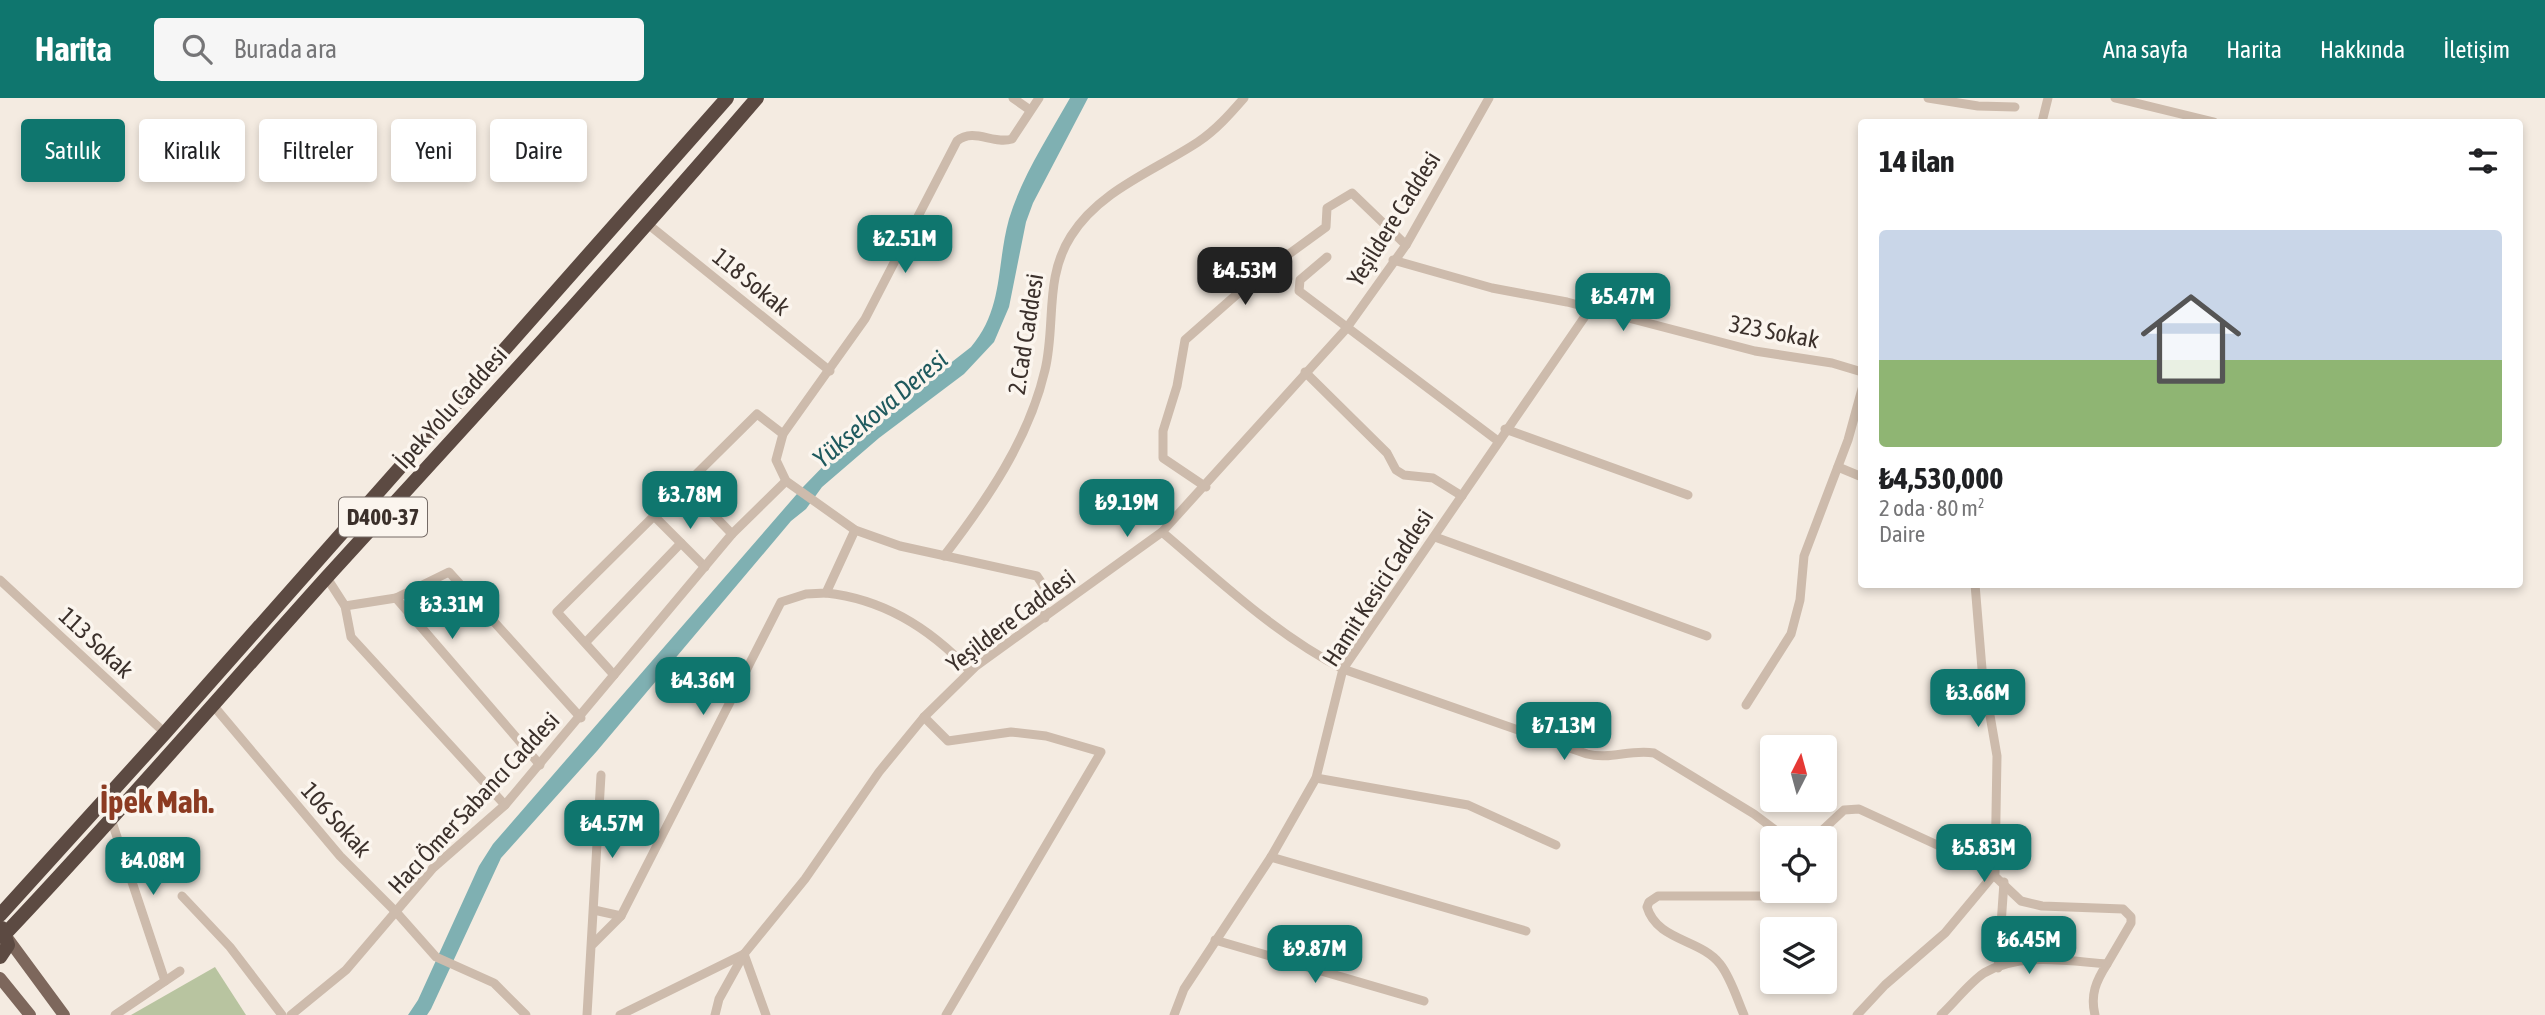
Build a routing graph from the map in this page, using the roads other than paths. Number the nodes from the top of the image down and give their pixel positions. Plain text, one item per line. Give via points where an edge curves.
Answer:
1 (727, 98) edge
2 (757, 98) edge
3 (1013, 98) edge
4 (1039, 98) edge
5 (1244, 98) edge
6 (1489, 98) edge
7 (1928, 98) edge
8 (2048, 98) edge
9 (2115, 98) edge
10 (2015, 107) dead end
11 (1030, 110) junction
12 (2043, 119) edge
13 (2202, 119) edge
14 (649, 225) junction
15 (1406, 245) junction
16 (1328, 257) dead end
17 (1393, 260) junction
18 (1590, 309) junction
19 (1346, 329) junction
20 (830, 371) junction
21 (1858, 371) edge
22 (1305, 372) junction
23 (1858, 402) edge
24 (1505, 429) junction
25 (783, 434) junction
26 (1498, 441) junction
27 (1838, 467) junction
28 (1858, 475) edge
29 (790, 484) junction
30 (685, 485) junction
31 (1206, 487) junction
32 (1688, 495) dead end
33 (1462, 496) junction
34 (654, 516) junction
35 (855, 530) junction
36 (1162, 532) junction
37 (732, 534) junction
38 (1435, 537) junction
39 (681, 543) junction
40 (944, 556) junction
41 (705, 568) junction
42 (327, 578) junction
43 (0, 580) edge
44 (1975, 588) edge
45 (826, 593) junction
46 (396, 598) junction
47 (345, 606) junction
48 (1045, 618) junction
49 (1707, 636) dead end
50 (586, 642) junction
51 (1343, 669) junction
52 (971, 671) junction
53 (614, 675) junction
54 (212, 704) junction
55 (1746, 705) dead end
56 (924, 717) junction
57 (581, 718) junction
58 (165, 733) junction
59 (540, 765) junction
60 (601, 775) dead end
61 (1315, 778) junction
62 (505, 805) junction
63 (112, 821) junction
64 (1770, 826) edge
65 (1827, 826) edge
66 (1556, 845) dead end
67 (1271, 857) junction
68 (1994, 873) junction
69 (2004, 882) junction
70 (182, 896) dead end
71 (1760, 896) edge
72 (594, 911) junction
73 (397, 913) junction
74 (0, 915) edge
75 (621, 916) junction
76 (1526, 931) dead end
77 (5, 933) edge
78 (1215, 940) junction
79 (593, 944) junction
80 (744, 954) junction
81 (0, 957) edge
82 (2107, 964) junction
83 (1998, 968) junction
84 (180, 971) dead end
85 (0, 978) edge
86 (165, 981) junction
87 (1424, 1001) dead end
88 (30, 1015) edge
89 (64, 1015) edge
90 (116, 1015) edge
91 (282, 1015) edge
92 (291, 1015) edge
93 (526, 1015) edge
94 (587, 1015) edge
95 (620, 1015) edge
96 (715, 1015) edge
97 (766, 1015) edge
98 (946, 1015) edge
99 (1174, 1015) edge
100 (1744, 1015) edge
101 (1857, 1015) edge
102 (1941, 1015) edge
103 (2095, 1015) edge

1 - 58 highway, İpek Yolu Caddesi / D400-37
2 - 14 highway, İpek Yolu Caddesi / D400-37
3 - 11 street
4 - 11 street
5 - 40 street, 2.Cad Caddesi via 1200,141 1099,202 1069,239 1053,275 1045,368 1030,422 975,516
6 - 15 street, Yeşildere Caddesi
7 - 10 street
8 - 12 street
9 - 13 street
11 - 20 street via 1007,141 973,135 957,141 865,319
14 - 20 street, 118 Sokak
14 - 42 highway, İpek Yolu Caddesi / D400-37
15 - 17 street, Yeşildere Caddesi
15 - 31 street via 1352,193 1327,208 1326,226 1252,281 1185,340 1163,431 1163,458
16 - 19 street via 1300,280 1299,291
17 - 18 street, 323 Sokak
17 - 19 street, Yeşildere Caddesi
18 - 21 street, 323 Sokak via 1755,351
18 - 24 street, Hamit Kesici Caddesi
19 - 22 street, Yeşildere Caddesi
19 - 26 street
20 - 25 street
22 - 31 street, Yeşildere Caddesi
22 - 33 street via 1387,453 1396,470 1433,478
23 - 27 street
24 - 26 street, Hamit Kesici Caddesi
24 - 32 street
25 - 29 street via 776,460
25 - 30 street via 757,414
26 - 33 street, Hamit Kesici Caddesi
27 - 28 street
27 - 55 street via 1804,556 1791,634
29 - 35 street
29 - 37 street, Hacı Ömer Sabancı Caddesi
30 - 34 street
30 - 37 street
31 - 36 street, Yeşildere Caddesi
33 - 38 street, Hamit Kesici Caddesi
34 - 39 street
34 - 50 street via 557,612
35 - 40 street
35 - 45 street
36 - 48 street, Yeşildere Caddesi
36 - 51 street via 1261,617
37 - 41 street, Hacı Ömer Sabancı Caddesi
38 - 49 street
38 - 51 street, Hamit Kesici Caddesi
39 - 41 street
39 - 50 street
40 - 48 street via 1037,576 1043,585
41 - 53 street, Hacı Ömer Sabancı Caddesi
42 - 47 street
42 - 54 highway, İpek Yolu Caddesi / D400-37
43 - 58 street, 113 Sokak
44 - 68 street via 1982,669 1997,756
45 - 52 street via 880,604 943,644
45 - 75 street via 781,602
46 - 47 street
46 - 57 street via 449,572
46 - 59 street
47 - 62 street via 351,636
48 - 52 street, Yeşildere Caddesi
50 - 53 street
51 - 61 street, Hamit Kesici Caddesi
51 - 64 street via 1587,754 1609,758 1654,753
52 - 56 street, Yeşildere Caddesi
53 - 57 street, Hacı Ömer Sabancı Caddesi
54 - 63 highway, İpek Yolu Caddesi / D400-37
54 - 73 street, 106 Sokak via 270,777
56 - 80 street, Yeşildere Caddesi
56 - 98 street via 948,741 1011,732 1046,736 1101,752
57 - 59 street, Hacı Ömer Sabancı Caddesi
58 - 74 highway, İpek Yolu Caddesi / D400-37
59 - 62 street, Hacı Ömer Sabancı Caddesi
60 - 72 street
61 - 66 street via 1468,805
61 - 67 street, Hamit Kesici Caddesi
62 - 73 street, Hacı Ömer Sabancı Caddesi via 433,868
63 - 77 highway, İpek Yolu Caddesi / D400-37
63 - 86 street
65 - 68 street via 1853,808
67 - 76 street
67 - 78 street, Hamit Kesici Caddesi
68 - 69 street
68 - 101 street via 1945,933
69 - 82 street via 2021,901 2128,912 2131,923
69 - 83 street
70 - 91 street via 230,947
71 - 100 street via 1658,896 1647,907 1654,922 1720,964
72 - 75 street
72 - 79 street
73 - 92 street, Hacı Ömer Sabancı Caddesi via 346,970
73 - 93 street, 106 Sokak via 436,957 494,983
75 - 79 street
77 - 81 highway, İpek Yolu Caddesi via 6,951
77 - 89 main road
78 - 87 street
78 - 99 street, Hamit Kesici Caddesi via 1184,989
79 - 94 street
80 - 95 street
80 - 96 street
80 - 97 street
82 - 83 street via 2050,959
82 - 103 street via 2095,984
83 - 102 street via 1983,974
84 - 86 street
85 - 88 main road
86 - 90 street

